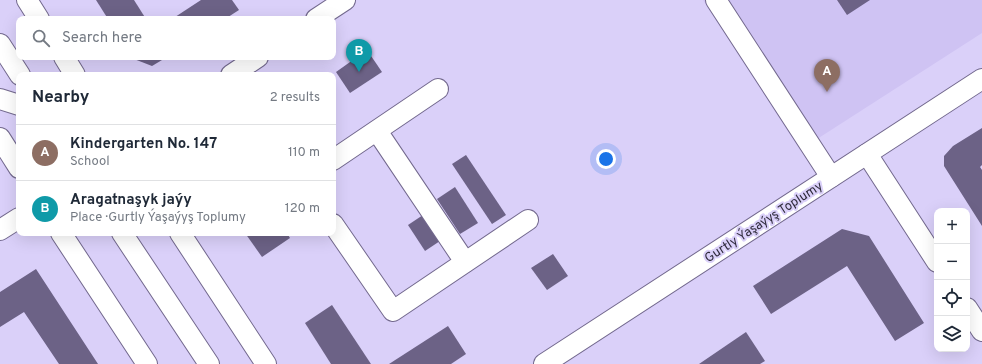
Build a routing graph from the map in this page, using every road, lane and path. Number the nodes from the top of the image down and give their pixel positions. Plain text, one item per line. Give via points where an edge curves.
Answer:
1 (27, 0) edge
2 (345, 0) edge
3 (716, 0) edge
4 (37, 16) edge
5 (321, 16) edge
6 (0, 44) edge
7 (66, 60) edge
8 (254, 60) edge
9 (18, 72) edge
10 (73, 72) edge
11 (236, 72) edge
12 (982, 79) edge
13 (438, 89) dead end
14 (0, 99) edge
15 (16, 104) edge
16 (377, 131) junction
17 (0, 138) edge
18 (866, 154) junction
19 (336, 158) edge
20 (16, 163) edge
21 (831, 177) junction
22 (16, 220) edge
23 (528, 220) dead end
24 (336, 228) edge
25 (0, 230) edge
26 (63, 236) edge
27 (124, 236) edge
28 (182, 236) edge
29 (934, 257) edge
30 (465, 262) junction
31 (970, 313) edge
32 (982, 331) edge
33 (146, 364) edge
34 (209, 364) edge
35 (266, 364) edge
36 (544, 364) edge

1 - 4 street
2 - 5 street
3 - 21 street
6 - 9 street
7 - 10 street
8 - 11 street
12 - 18 street, Gurtly Ýaşaýyş Toplumy
13 - 16 street
14 - 15 street
16 - 19 street
16 - 30 street
17 - 20 street
18 - 21 street, Gurtly Ýaşaýyş Toplumy
18 - 29 street
21 - 36 street, Gurtly Ýaşaýyş Toplumy
22 - 25 street
23 - 30 street
24 - 30 street via 393,312
26 - 33 street
27 - 34 street
28 - 35 street
31 - 32 street

